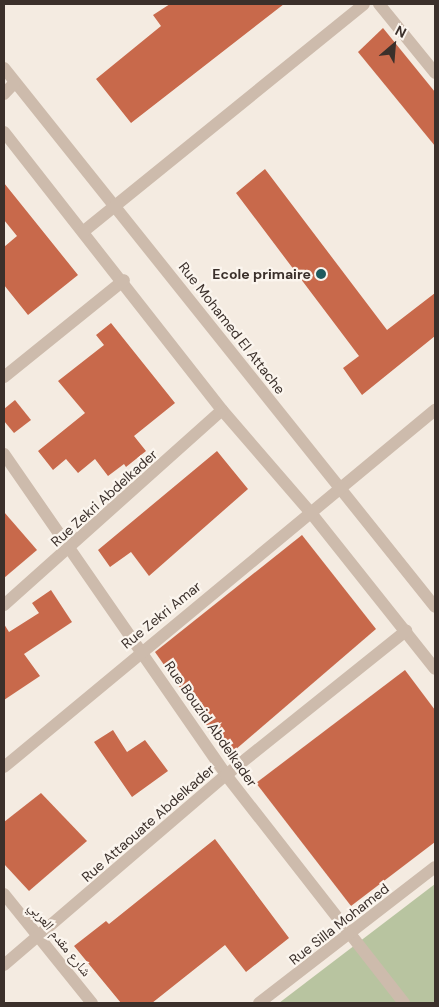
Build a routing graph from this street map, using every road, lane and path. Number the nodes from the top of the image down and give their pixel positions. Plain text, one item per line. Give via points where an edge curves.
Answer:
1 (364, 4) edge
2 (379, 4) edge
3 (4, 68) edge
4 (435, 73) edge
5 (15, 82) junction
6 (4, 94) edge
7 (4, 132) edge
8 (116, 205) junction
9 (84, 230) junction
10 (124, 280) junction
11 (4, 377) edge
12 (222, 410) junction
13 (435, 410) edge
14 (4, 454) edge
15 (341, 492) junction
16 (311, 513) junction
17 (69, 550) junction
18 (4, 605) edge
19 (435, 608) edge
20 (406, 631) junction
21 (141, 650) junction
22 (435, 669) edge
23 (4, 767) edge
24 (226, 774) junction
25 (435, 868) edge
26 (4, 894) edge
27 (351, 936) junction
28 (38, 937) junction
29 (4, 965) edge
30 (92, 1003) edge
31 (259, 1003) edge
32 (404, 1003) edge

1 - 8 street
2 - 4 street
3 - 5 street, Rue Mohamed El Attache
5 - 6 street
5 - 8 street, Rue Mohamed El Attache
7 - 9 street
8 - 9 street
8 - 15 street, Rue Mohamed El Attache
9 - 10 street
10 - 11 street
10 - 12 street
12 - 16 street
12 - 17 street, Rue Zekri Abdelkader
13 - 15 street, Rue Zekri Amar
14 - 17 street, Rue Bouzid Abdelkader
15 - 16 street, Rue Zekri Amar
15 - 19 street, Rue Mohamed El Attache
16 - 20 street
16 - 21 street, Rue Zekri Amar
17 - 18 street, Rue Zekri Abdelkader
17 - 21 street, Rue Bouzid Abdelkader
20 - 22 street
20 - 24 street, Rue Attaouate Abdelkader
21 - 23 street, Rue Zekri Amar
21 - 24 street, Rue Bouzid Abdelkader
24 - 27 street, Rue Bouzid Abdelkader
24 - 28 street, Rue Attaouate Abdelkader
25 - 27 street, Rue Silla Mohamed
26 - 28 street, شارع مقدم العربي
27 - 31 street, Rue Silla Mohamed
27 - 32 street, Rue Bouzid Abdelkader
28 - 29 street, Rue Attaouate Abdelkader
28 - 30 street, شارع مقدم العربي

